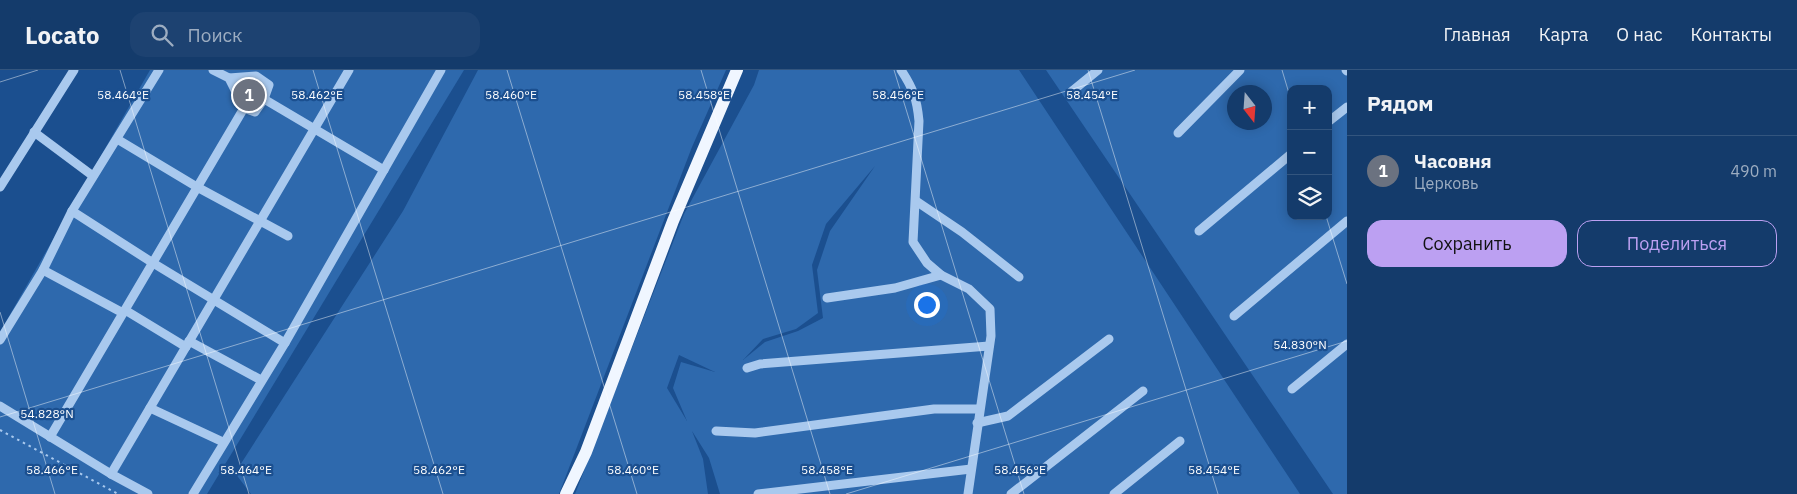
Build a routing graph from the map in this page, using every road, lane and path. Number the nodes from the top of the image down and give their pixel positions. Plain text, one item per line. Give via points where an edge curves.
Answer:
1 (74, 70) edge
2 (159, 70) edge
3 (213, 70) edge
4 (349, 70) edge
5 (441, 70) edge
6 (738, 70) edge
7 (901, 70) edge
8 (1098, 70) edge
9 (1240, 70) edge
10 (258, 73) edge
11 (229, 78) junction
12 (1071, 92) dead end
13 (264, 99) junction
14 (1347, 107) edge
15 (244, 108) junction
16 (1332, 119) edge
17 (315, 128) junction
18 (34, 132) junction
19 (1178, 133) dead end
20 (117, 139) junction
21 (1287, 157) edge
22 (384, 170) junction
23 (94, 176) junction
24 (0, 186) edge
25 (197, 187) junction
26 (916, 200) junction
27 (72, 211) junction
28 (261, 221) junction
29 (1347, 221) edge
30 (1199, 231) dead end
31 (288, 236) dead end
32 (153, 263) junction
33 (43, 270) junction
34 (941, 275) junction
35 (1019, 277) dead end
36 (827, 298) dead end
37 (214, 299) junction
38 (124, 312) junction
39 (1234, 316) dead end
40 (1109, 339) dead end
41 (0, 340) edge
42 (285, 343) junction
43 (188, 344) junction
44 (1347, 344) edge
45 (989, 346) junction
46 (747, 368) dead end
47 (261, 380) junction
48 (1292, 389) dead end
49 (1143, 391) dead end
50 (0, 406) edge
51 (150, 408) junction
52 (979, 409) junction
53 (977, 423) junction
54 (0, 430) edge
55 (716, 431) dead end
56 (50, 437) junction
57 (1180, 441) dead end
58 (223, 442) junction
59 (971, 469) junction
60 (111, 474) junction
61 (118, 494) edge
62 (148, 494) edge
63 (192, 494) edge
64 (566, 494) edge
65 (758, 494) edge
66 (968, 494) edge
67 (1011, 494) edge
68 (1114, 494) edge

1 - 18 street
2 - 20 street
3 - 11 street
4 - 17 street
5 - 22 street
6 - 64 main road via 673,221 586,452
7 - 26 street via 917,101
8 - 12 street
9 - 19 street
10 - 11 street
10 - 13 street via 269,85
11 - 15 street
13 - 15 street via 254,112
13 - 17 street
14 - 16 street
15 - 25 street
17 - 22 street
17 - 28 street
18 - 23 street
18 - 24 street
20 - 23 street
20 - 25 street
21 - 30 street
22 - 42 street
23 - 27 street
25 - 28 street
25 - 32 street
26 - 34 street via 913,242 927,263
26 - 35 street
27 - 32 street
27 - 33 street
28 - 31 street
28 - 37 street
29 - 39 street
32 - 37 street
32 - 38 street
33 - 38 street
33 - 41 street
34 - 36 street via 895,288
34 - 45 street via 968,289 990,309
37 - 42 street
37 - 43 street
38 - 43 street
38 - 56 street
40 - 53 street via 1008,416
42 - 47 street
43 - 47 street
43 - 51 street
44 - 48 street
45 - 46 street via 760,364
45 - 52 street
47 - 58 street
49 - 67 street
50 - 56 street
51 - 58 street
51 - 60 street
52 - 53 street
52 - 55 street via 934,409 754,433
53 - 59 street
54 - 61 path
56 - 60 street
57 - 68 street
58 - 63 street
59 - 65 street
59 - 66 street
60 - 62 street

